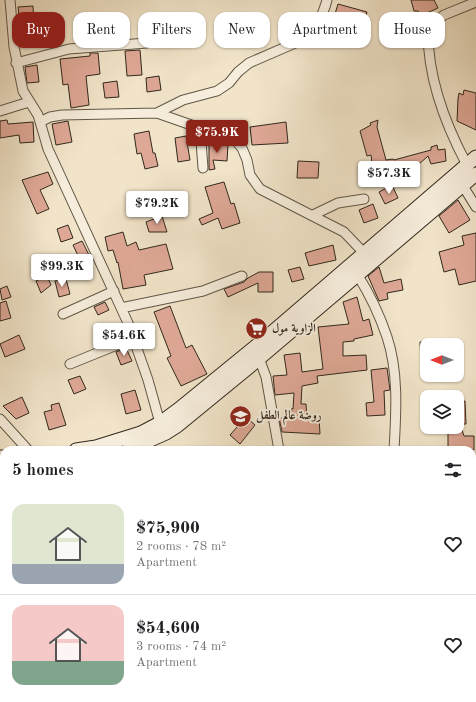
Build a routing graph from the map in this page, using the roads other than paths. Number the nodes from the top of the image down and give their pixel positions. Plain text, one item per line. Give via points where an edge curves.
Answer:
1 (10, 0) edge
2 (327, 0) edge
3 (476, 2) edge
4 (138, 44) edge
5 (16, 63) junction
6 (29, 102) junction
7 (0, 111) edge
8 (157, 114) junction
9 (40, 122) junction
10 (200, 128) junction
11 (473, 165) edge
12 (203, 168) dead end
13 (463, 186) junction
14 (364, 199) dead end
15 (476, 207) edge
16 (313, 215) junction
17 (364, 252) junction
18 (357, 274) junction
19 (242, 276) dead end
20 (114, 291) junction
21 (121, 308) junction
22 (63, 314) dead end
23 (134, 338) junction
24 (259, 358) junction
25 (70, 364) dead end
26 (0, 419) edge
27 (169, 421) junction
28 (143, 442) edge
29 (24, 446) edge
30 (105, 446) edge
31 (278, 446) edge
32 (394, 446) edge

1 - 5 street
2 - 8 street via 316,26 302,40 249,63 217,91 183,100
3 - 11 street via 444,15 428,28 437,92 451,135
4 - 5 street via 69,49
5 - 6 street via 23,91
6 - 7 street
6 - 9 street
8 - 9 street via 62,115
8 - 10 street
9 - 20 street via 48,149
10 - 12 street
10 - 16 street via 222,127 228,130 242,148 250,175 260,189
11 - 13 main road
11 - 17 main road
13 - 15 street
13 - 18 main road
14 - 16 street via 338,203
16 - 17 street via 347,234
17 - 27 main road
18 - 24 main road
18 - 32 street via 387,337 393,363
19 - 21 street via 203,291
20 - 21 street
20 - 22 street
21 - 23 street
23 - 25 street
23 - 27 street via 148,380
24 - 27 main road
24 - 31 street via 266,377
26 - 29 street
27 - 28 main road
28 - 30 main road

